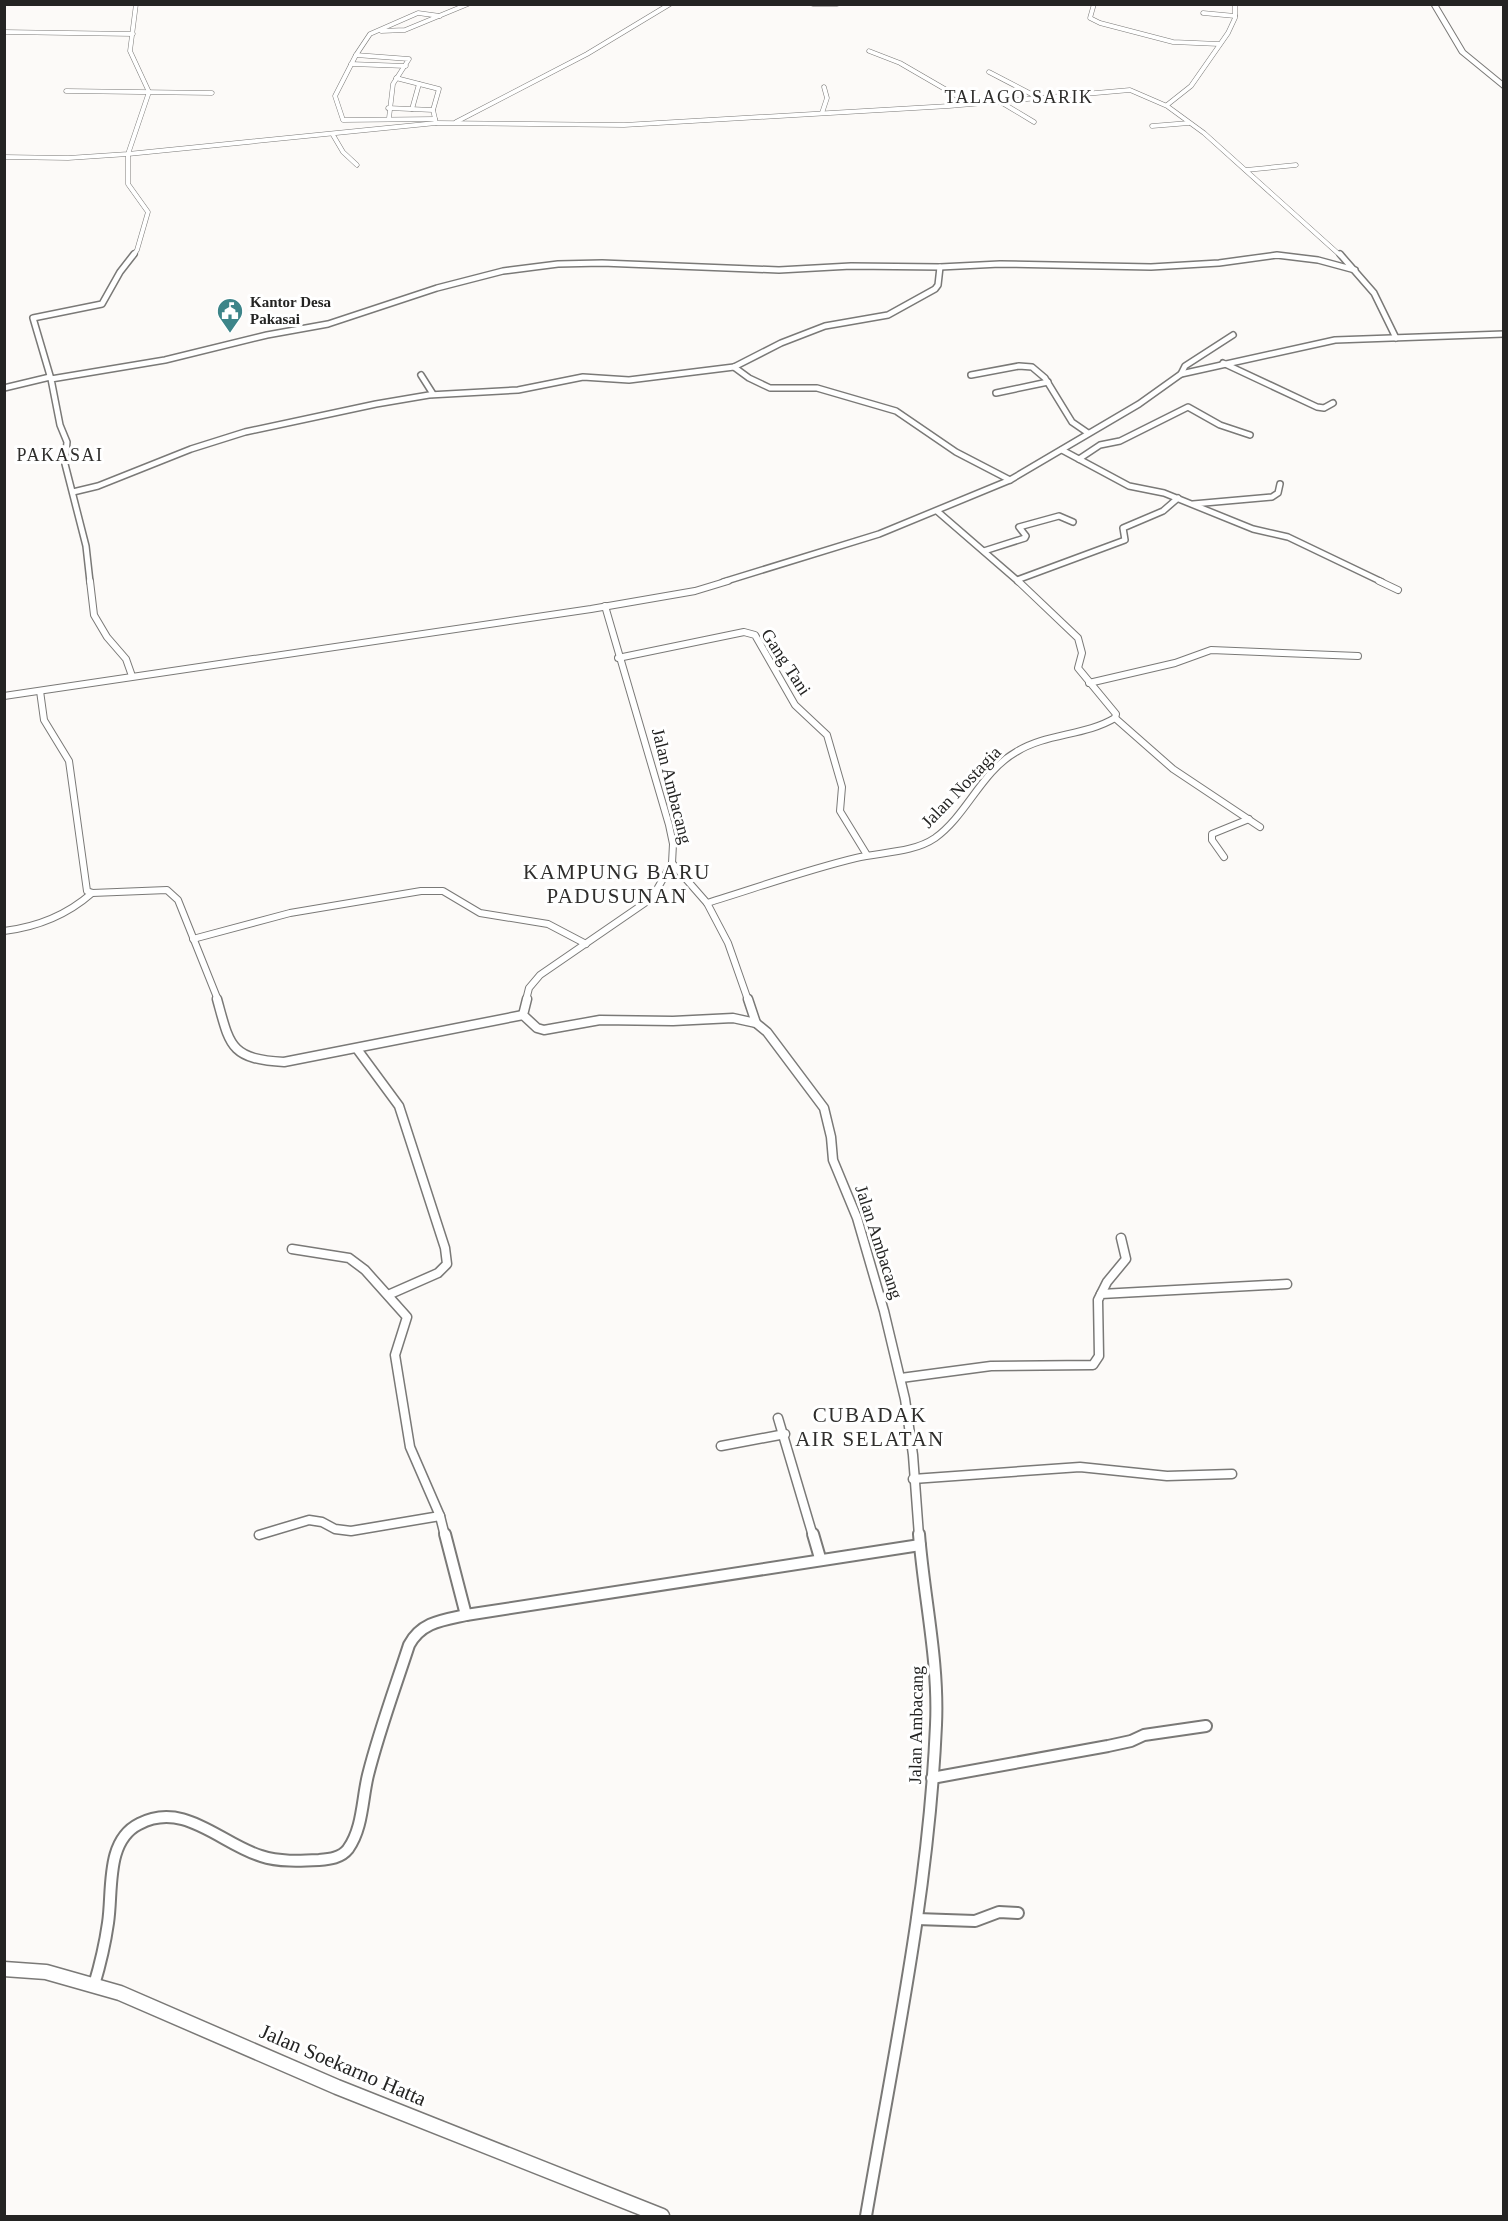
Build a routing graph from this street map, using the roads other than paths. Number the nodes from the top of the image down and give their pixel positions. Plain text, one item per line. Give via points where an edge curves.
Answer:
1 (136, 4) edge
2 (468, 4) edge
3 (670, 4) edge
4 (813, 4) edge
5 (837, 4) edge
6 (1094, 4) edge
7 (1235, 4) edge
8 (1434, 4) edge
9 (1443, 4) edge
10 (1203, 13) dead end
11 (440, 16) junction
12 (1235, 16) junction
13 (376, 31) junction
14 (4, 32) edge
15 (133, 34) junction
16 (1219, 45) junction
17 (870, 51) dead end
18 (356, 56) junction
19 (351, 64) junction
20 (406, 66) junction
21 (989, 72) dead end
22 (396, 78) junction
23 (1503, 80) edge
24 (418, 84) junction
25 (824, 87) dead end
26 (1503, 87) edge
27 (66, 91) dead end
28 (150, 92) junction
29 (212, 93) dead end
30 (1037, 98) junction
31 (999, 101) junction
32 (971, 104) junction
33 (1167, 105) junction
34 (388, 108) junction
35 (412, 109) junction
36 (434, 110) junction
37 (822, 113) junction
38 (389, 118) junction
39 (357, 120) junction
40 (436, 121) junction
41 (1034, 122) dead end
42 (454, 123) junction
43 (1189, 123) junction
44 (1152, 126) dead end
45 (364, 131) junction
46 (333, 135) junction
47 (128, 154) junction
48 (4, 157) edge
49 (357, 165) dead end
50 (1296, 165) dead end
51 (1246, 170) junction
52 (940, 267) junction
53 (1355, 270) junction
54 (1503, 334) edge
55 (1233, 335) dead end
56 (1395, 339) junction
57 (1223, 363) junction
58 (734, 367) junction
59 (1181, 374) junction
60 (421, 375) dead end
61 (971, 375) dead end
62 (51, 378) junction
63 (1048, 382) junction
64 (4, 388) edge
65 (996, 393) dead end
66 (433, 394) junction
67 (1333, 404) dead end
68 (1088, 433) junction
69 (1250, 435) dead end
70 (1062, 450) junction
71 (1079, 459) junction
72 (1010, 480) junction
73 (1280, 484) dead end
74 (74, 492) junction
75 (1178, 498) junction
76 (1193, 504) junction
77 (936, 511) junction
78 (1073, 522) dead end
79 (984, 551) junction
80 (1017, 580) junction
81 (1398, 590) dead end
82 (605, 606) junction
83 (1358, 656) dead end
84 (618, 658) junction
85 (132, 676) junction
86 (1089, 683) junction
87 (40, 691) junction
88 (4, 696) edge
89 (1115, 718) junction
90 (1249, 819) junction
91 (1260, 827) dead end
92 (867, 855) junction
93 (1224, 857) dead end
94 (672, 863) junction
95 (92, 893) junction
96 (707, 903) junction
97 (4, 931) edge
98 (193, 939) junction
99 (586, 944) junction
100 (523, 1015) junction
101 (756, 1023) junction
102 (357, 1049) junction
103 (1121, 1238) dead end
104 (292, 1249) dead end
105 (1287, 1284) dead end
106 (1101, 1294) junction
107 (388, 1296) junction
108 (901, 1378) junction
109 (778, 1418) dead end
110 (785, 1434) junction
111 (721, 1446) dead end
112 (1232, 1474) dead end
113 (913, 1479) junction
114 (440, 1516) junction
115 (259, 1535) dead end
116 (920, 1545) junction
117 (820, 1558) junction
118 (466, 1615) junction
119 (1206, 1726) dead end
120 (932, 1778) junction
121 (1018, 1913) dead end
122 (917, 1919) junction
123 (4, 1969) edge
124 (94, 1985) junction
125 (662, 2217) edge
126 (866, 2217) edge

1 - 15 street
2 - 11 street
3 - 42 street via 587,54
4 - 5 street
6 - 16 street via 1090,18 1101,23 1174,44
7 - 12 street
8 - 26 highway via 1462,52
9 - 23 highway via 1471,53
10 - 12 street
11 - 13 street via 405,30
11 - 13 street via 418,13
12 - 16 street
13 - 18 street
14 - 15 street
15 - 28 street via 130,51
16 - 33 street via 1191,86
17 - 32 street via 900,63
18 - 19 street
18 - 20 street via 406,58
19 - 20 street
19 - 39 street via 335,98 341,119
20 - 22 street
21 - 30 street
22 - 24 street
22 - 34 street
24 - 35 street
24 - 36 street via 439,89
25 - 37 street
27 - 28 street
28 - 29 street
28 - 47 street
30 - 31 street
30 - 33 street via 1126,90
31 - 32 street
31 - 41 street
32 - 37 street
33 - 43 street
34 - 35 street
34 - 38 street
35 - 36 street
36 - 40 street
37 - 42 street via 624,124
38 - 39 street
38 - 40 street
39 - 45 street
40 - 42 street
40 - 45 street
43 - 44 street
43 - 51 street
45 - 46 street
46 - 47 street
46 - 49 street
47 - 48 street
47 - 62 street via 128,184 148,212 137,249 102,304 33,318
50 - 51 street
51 - 53 street
52 - 53 street via 1173,266 1276,255
52 - 58 street via 935,289 888,315 825,326
52 - 62 street via 779,270 558,264 503,271 437,288 328,324 165,360
53 - 56 street via 1378,298
54 - 56 street
55 - 59 street via 1185,366
56 - 57 street via 1316,343
57 - 59 street
57 - 67 street via 1317,407
58 - 66 street via 629,380 583,377 505,392
58 - 72 street via 770,387 817,388 896,411 956,452
59 - 68 street
60 - 66 street
61 - 63 street via 1027,366
62 - 64 street
62 - 74 street via 67,442 65,464
63 - 65 street
63 - 68 street via 1066,416
66 - 74 street via 244,432
68 - 70 street
69 - 71 street via 1220,425 1188,406 1120,441 1102,444
70 - 71 street
70 - 72 street
71 - 75 street via 1129,486
72 - 77 street
73 - 76 street via 1278,493 1272,497
74 - 85 street via 86,546 94,615 126,659
75 - 76 street
75 - 80 street via 1163,511 1122,528 1125,540
76 - 81 street via 1253,529 1288,537
77 - 79 street
77 - 82 street via 870,537 731,581
78 - 79 street via 1059,516 1019,527 1025,538
79 - 80 street
80 - 86 street via 1078,638 1082,653 1078,668
82 - 84 street, Jalan Ambacang
82 - 85 street
83 - 86 street via 1211,650 1175,663
84 - 92 street, Gang Tani via 744,632 755,634 795,705 827,735 842,787 840,811
84 - 94 street, Jalan Ambacang via 650,752 673,844
85 - 87 street
86 - 89 street via 1105,698
87 - 88 street
87 - 95 street via 44,720 69,761 87,891
89 - 90 street via 1173,769
89 - 92 street, Jalan Nostagia via 1030,745 1011,755 952,823 931,841
90 - 91 street
90 - 93 street via 1212,834
92 - 96 street, Jalan Nostagia
94 - 96 street
94 - 99 street, Jalan Ambacang via 652,898
95 - 97 street via 47,921
95 - 98 street via 167,890 178,900
96 - 101 street via 728,943
98 - 99 street via 290,913 421,891 443,891 480,913 548,924
98 - 102 street via 234,1048 282,1063
99 - 100 street, Jalan Ambacang via 534,982 526,995
100 - 101 street via 537,1029 544,1030 613,1020 733,1018
100 - 102 street
101 - 108 street, Jalan Ambacang via 824,1108 833,1160 857,1218
102 - 107 street via 399,1106 447,1263 438,1273
103 - 106 street via 1126,1259
104 - 107 street via 349,1258
105 - 106 street
106 - 108 street via 1099,1356 1094,1365 991,1366
107 - 114 street via 407,1317 395,1355 396,1367 411,1452
108 - 113 street, Jalan Ambacang
109 - 110 street
110 - 111 street
110 - 117 street
112 - 113 street via 1167,1476 1080,1467
113 - 116 street, Jalan Ambacang
114 - 115 street via 351,1531 309,1521
114 - 118 street
116 - 117 street
116 - 120 street, Jalan Ambacang via 935,1667
117 - 118 street
118 - 124 street via 424,1626 412,1636 370,1767 356,1834 340,1857 261,1857 189,1819 164,1817 132,1827 122,1839 117,1856 109,1921
119 - 120 street
120 - 122 street, Jalan Ambacang
121 - 122 street via 999,1912 975,1921
122 - 126 street, Jalan Ambacang
123 - 124 street, Jalan Soekarno Hatta via 46,1972
124 - 125 street, Jalan Soekarno Hatta

